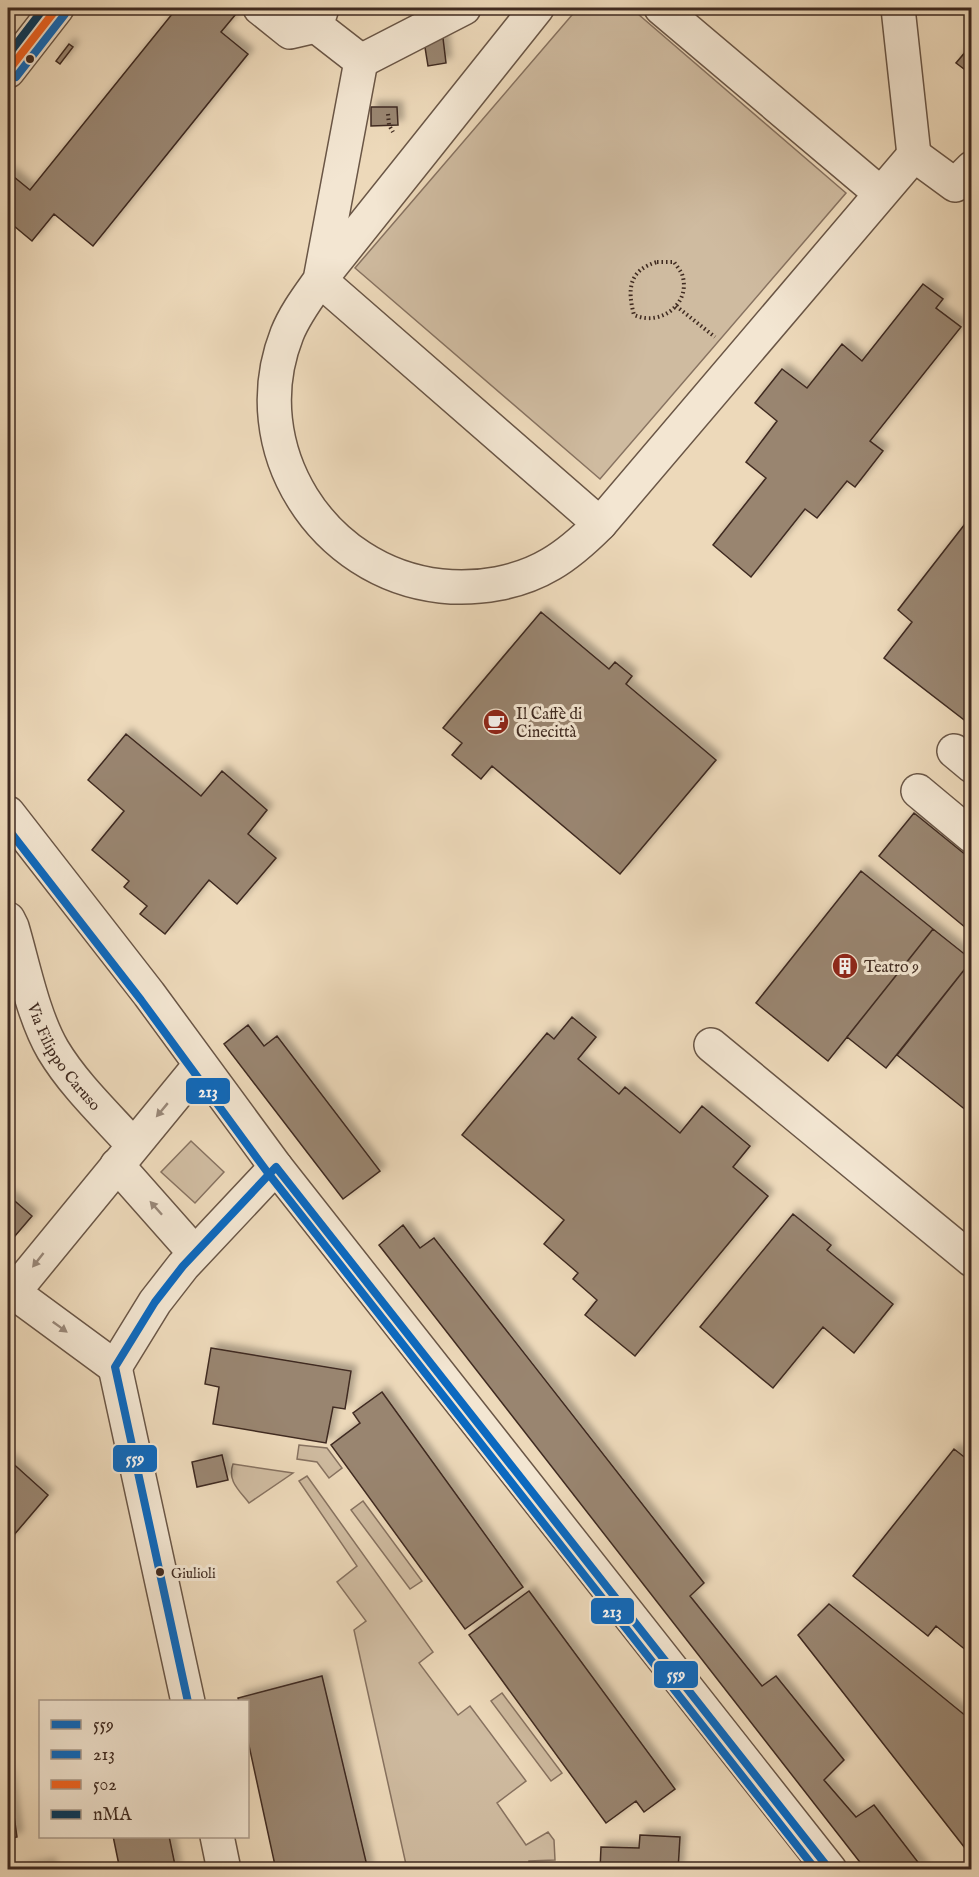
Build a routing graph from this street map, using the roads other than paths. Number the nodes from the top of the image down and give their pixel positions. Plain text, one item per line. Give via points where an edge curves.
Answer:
1 (57, 8) edge
2 (260, 8) edge
3 (464, 8) edge
4 (537, 8) edge
5 (661, 8) edge
6 (898, 8) edge
7 (319, 17) edge
8 (361, 61) junction
9 (8, 71) edge
10 (914, 154) junction
11 (972, 168) edge
12 (880, 194) junction
13 (320, 280) junction
14 (600, 524) junction
15 (918, 791) dead end
16 (8, 813) edge
17 (972, 836) edge
18 (8, 919) edge
19 (711, 1045) dead end
20 (200, 1065) junction
21 (125, 1155) junction
22 (276, 1167) junction
23 (194, 1252) junction
24 (972, 1260) edge
25 (10, 1295) edge
26 (115, 1367) junction
27 (188, 1700) edge
28 (217, 1838) edge
29 (224, 1869) edge
30 (830, 1869) edge

1 - 9 street
2 - 7 street via 290,32
3 - 8 street
4 - 13 street
5 - 12 street via 739,65
6 - 10 street
7 - 8 street
8 - 13 street
10 - 11 street via 955,185
10 - 12 street
12 - 14 street
13 - 14 street
13 - 14 street via 301,306 278,366 277,431 298,492 316,519 339,542 394,576 425,585 457,588 521,578 550,565
15 - 17 street
16 - 20 street
18 - 21 street, Via Filippo Caruso via 52,1049
19 - 24 street
20 -> 21 street
20 - 22 street
23 -> 21 street, Via Filippo Caruso
21 -> 25 street
22 - 23 street
22 - 30 street
23 - 26 street via 155,1302
25 -> 26 street
26 - 27 street
28 - 29 street

